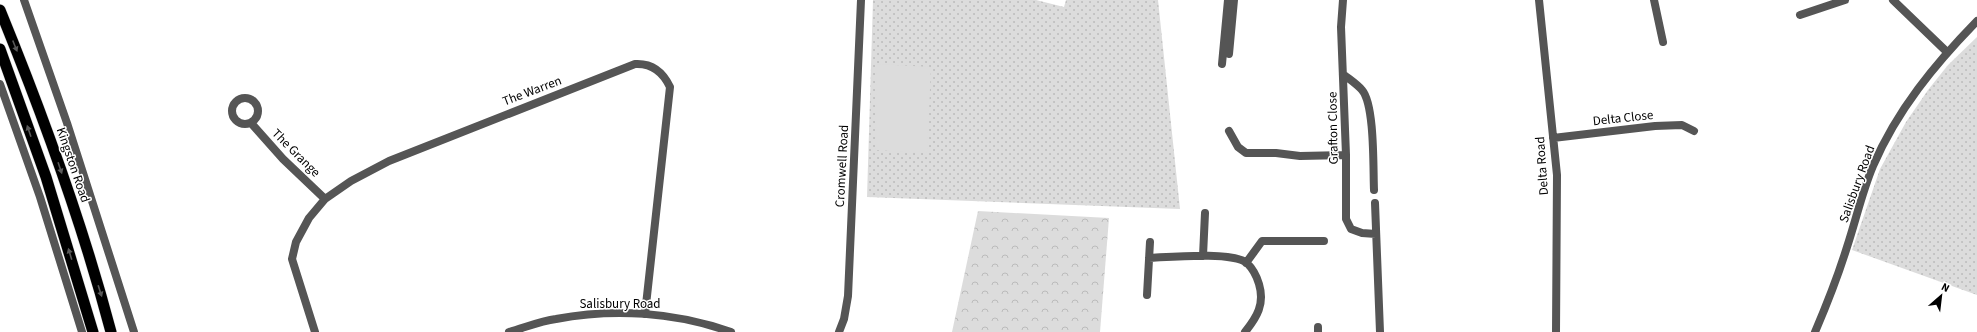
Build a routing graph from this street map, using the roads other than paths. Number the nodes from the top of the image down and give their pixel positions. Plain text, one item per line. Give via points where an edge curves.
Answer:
1 (24, 0) edge
2 (861, 0) edge
3 (1228, 0) edge
4 (1234, 0) edge
5 (1343, 0) edge
6 (1539, 0) edge
7 (1654, 0) edge
8 (1845, 0) edge
9 (1893, 0) edge
10 (0, 10) edge
11 (1800, 15) dead end
12 (1977, 22) edge
13 (1663, 42) dead end
14 (0, 49) edge
15 (1947, 52) junction
16 (1229, 54) dead end
17 (1222, 64) dead end
18 (1343, 74) junction
19 (0, 84) edge
20 (3, 105) edge
21 (251, 123) dead end
22 (1229, 131) dead end
23 (1694, 131) dead end
24 (1553, 138) junction
25 (1346, 156) junction
26 (1374, 190) dead end
27 (325, 199) junction
28 (1375, 203) dead end
29 (1205, 213) dead end
30 (1376, 234) junction
31 (1324, 241) dead end
32 (1150, 242) dead end
33 (1203, 256) junction
34 (1149, 258) junction
35 (1246, 263) junction
36 (1146, 295) dead end
37 (645, 314) junction
38 (82, 332) edge
39 (94, 332) edge
40 (111, 332) edge
41 (134, 332) edge
42 (315, 332) edge
43 (509, 332) edge
44 (731, 332) edge
45 (839, 332) edge
46 (1245, 332) edge
47 (1380, 332) edge
48 (1556, 332) edge
49 (1815, 332) edge

1 - 41 street via 67,123
2 - 45 street, Cromwell Road via 848,296
3 - 17 street
4 - 16 street
5 - 18 street, Grafton Close
6 - 24 street, Delta Road
7 - 13 street
8 - 11 street
9 - 15 street
10 -> 40 highway, Kingston Road via 60,167
12 - 15 street, Salisbury Road
39 -> 14 highway via 48,184
15 - 49 street, Salisbury Road via 1895,122 1874,165 1830,296
18 - 25 street, Grafton Close
18 - 26 street via 1363,90 1367,101
19 - 20 street
20 - 38 street via 59,256
21 - 27 street, The Grange via 282,159
22 - 25 street via 1238,147 1246,152
23 - 24 street, Delta Close via 1682,125 1655,126
24 - 48 street, Delta Road via 1557,175
25 - 30 street, Grafton Close via 1346,219 1351,229
27 - 37 street, The Warren via 389,161 635,64 645,64 656,68 666,78 670,87
27 - 42 street, The Warren via 296,242 292,259
28 - 30 street
29 - 33 street
30 - 47 street
31 - 35 street via 1262,241
32 - 34 street
33 - 34 street
33 - 35 street via 1233,258
34 - 36 street
35 - 46 street via 1258,281 1261,292 1259,312
37 - 43 street, Salisbury Road via 597,314 555,319
37 - 44 street, Salisbury Road via 680,317

